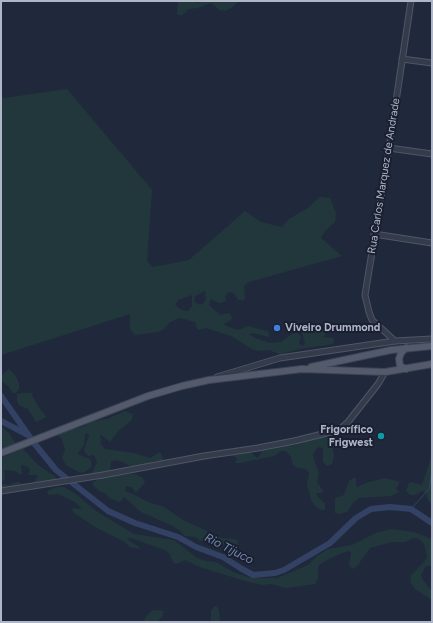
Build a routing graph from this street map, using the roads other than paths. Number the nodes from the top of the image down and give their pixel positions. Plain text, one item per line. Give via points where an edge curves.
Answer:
1 (411, 1) edge
2 (402, 59) junction
3 (432, 63) edge
4 (389, 148) junction
5 (432, 154) edge
6 (374, 234) junction
7 (432, 242) edge
8 (432, 339) edge
9 (395, 341) junction
10 (432, 346) edge
11 (406, 348) junction
12 (432, 364) edge
13 (406, 369) junction
14 (302, 370) junction
15 (385, 372) junction
16 (209, 380) junction
17 (1, 453) edge
18 (1, 491) edge

1 - 2 street, Rua Carlos Marquez de Andrade
2 - 3 street
2 - 4 street, Rua Carlos Marquez de Andrade
4 - 5 street
4 - 6 street, Rua Carlos Marquez de Andrade
6 - 7 street
6 - 9 street, Rua Carlos Marquez de Andrade via 366,284 366,304 372,320
8 - 9 street
9 - 16 street via 280,358
10 - 11 main road
11 - 13 main road via 399,359 400,366
11 - 14 main road
12 - 13 main road
13 - 15 main road
14 - 15 main road
14 - 16 main road
15 - 18 street via 348,422 339,430 280,444
16 - 17 main road via 148,396

